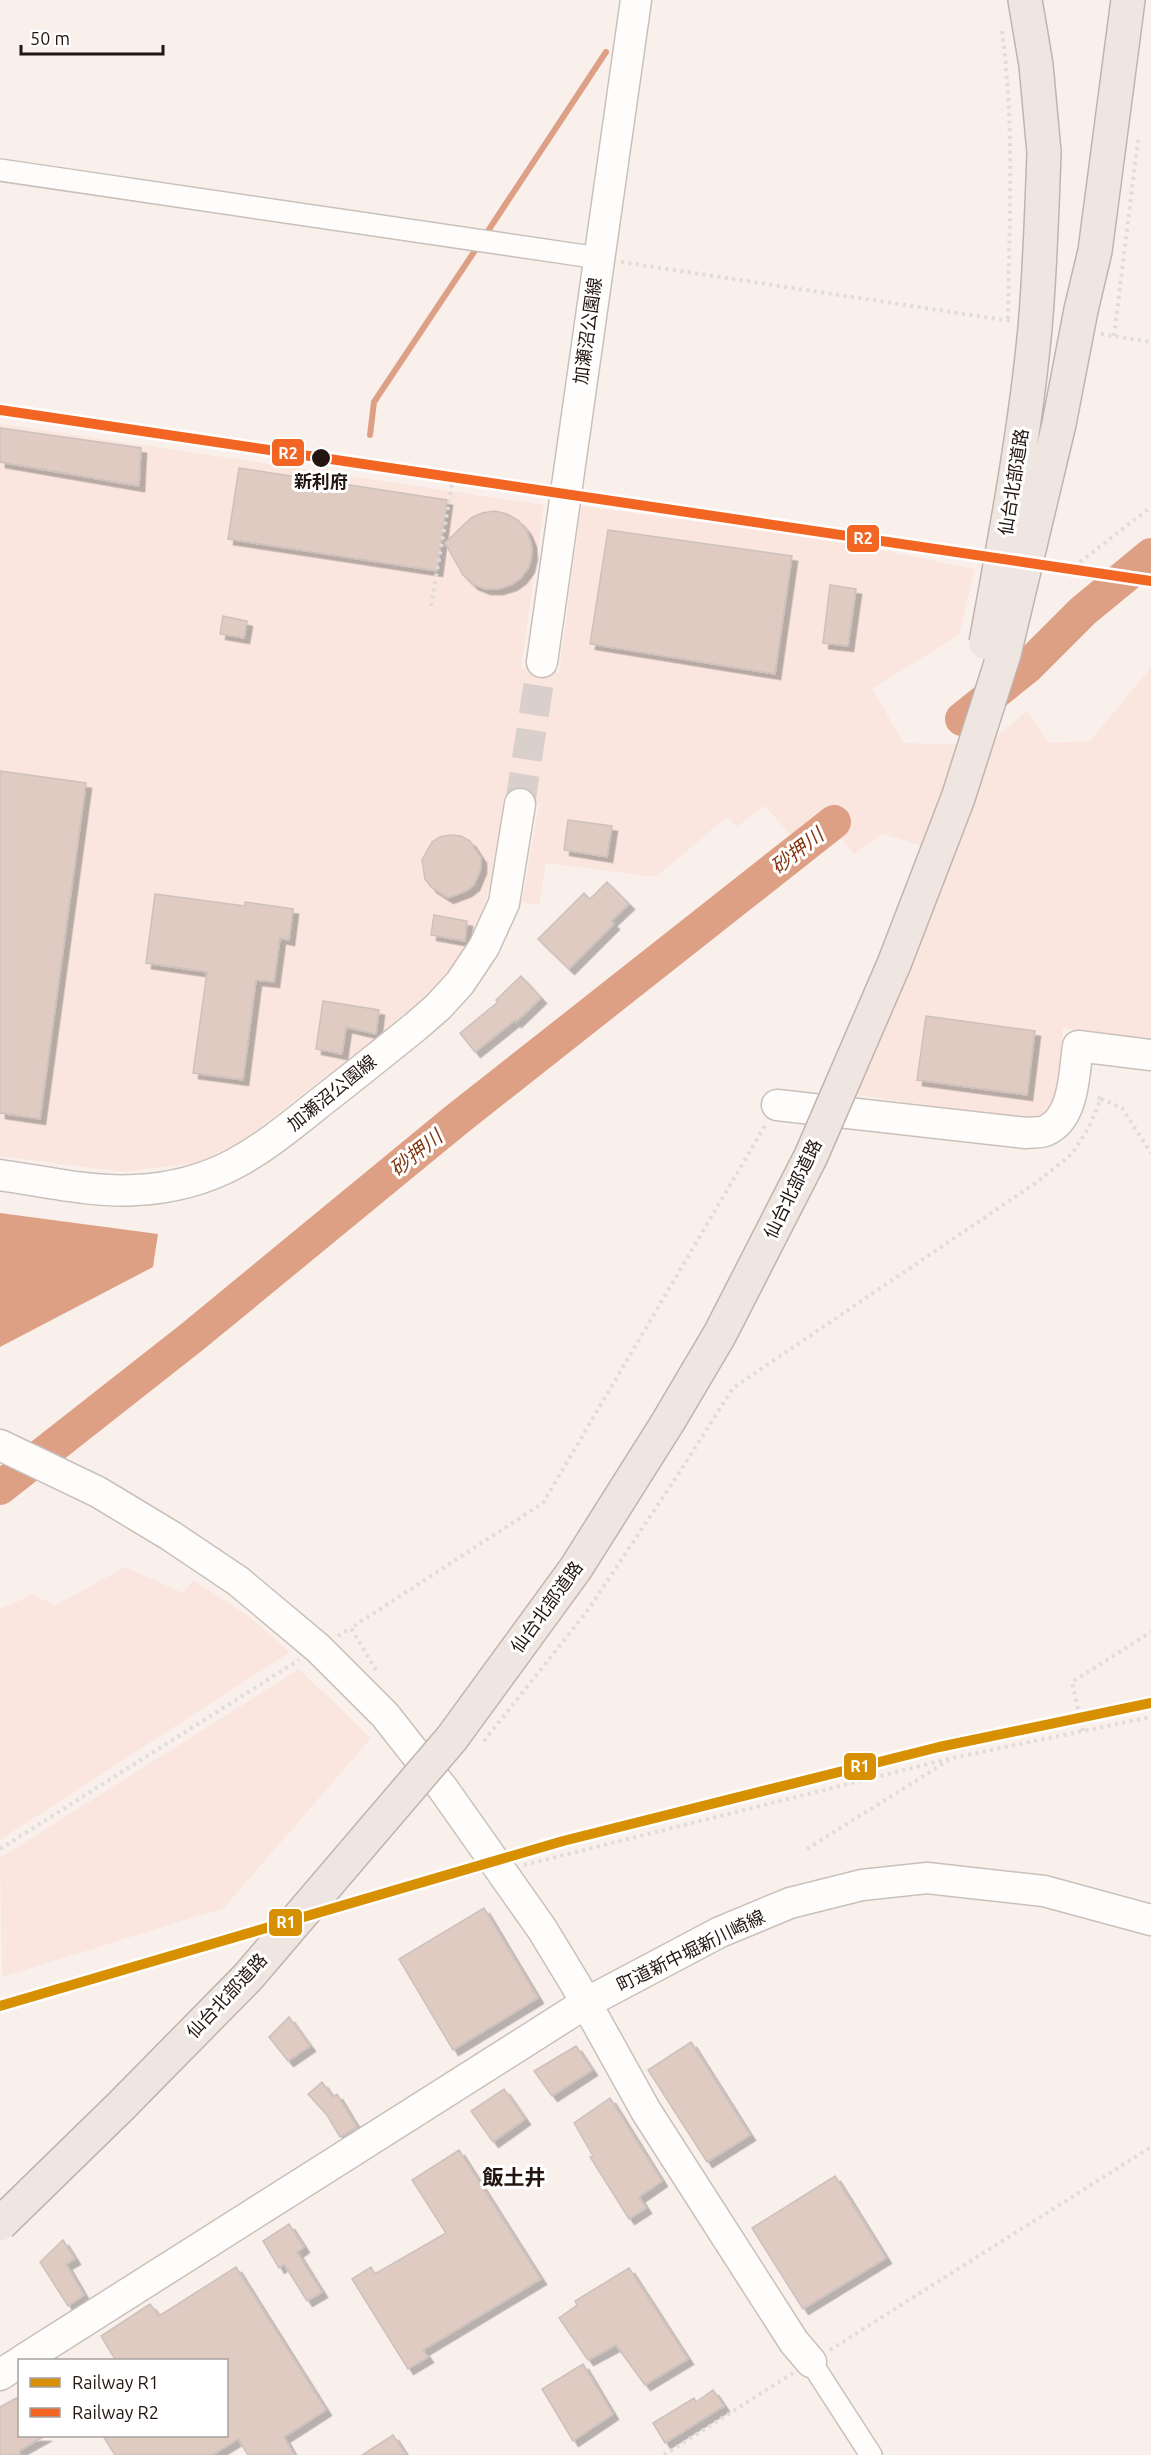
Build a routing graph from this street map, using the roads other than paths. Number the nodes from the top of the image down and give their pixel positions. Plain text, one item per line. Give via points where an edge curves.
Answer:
1 (636, 0) edge
2 (1025, 0) edge
3 (1037, 0) edge
4 (1116, 0) edge
5 (1128, 0) edge
6 (1044, 152) junction
7 (0, 170) edge
8 (599, 258) junction
9 (1085, 321) junction
10 (542, 662) tunnel mouth
11 (520, 804) tunnel mouth
12 (927, 877) junction
13 (1151, 1055) edge
14 (777, 1105) road end
15 (0, 1175) edge
16 (0, 1445) edge
17 (1151, 1920) edge
18 (586, 2003) junction
19 (0, 2224) edge
20 (24, 2359) edge
21 (811, 2362) joint
22 (18, 2363) edge
23 (0, 2375) edge
24 (872, 2455) edge

1 - 8 street, 加瀬沼公園線
2 - 6 highway
3 - 6 highway
4 - 9 highway
5 - 9 highway
6 - 12 highway, 仙台北部道路, bridge via 1035,329 1009,517 968,730
7 - 8 street
8 - 10 street, 加瀬沼公園線
9 - 12 highway, 仙台北部道路, bridge via 1004,654 958,798
11 - 15 street, 加瀬沼公園線 via 504,903 484,947 460,983 415,1027 263,1148 201,1179 137,1190
12 - 19 highway, 仙台北部道路, bridge via 847,1074 767,1244 720,1334 576,1568 452,1738 255,1968
13 - 14 street via 1078,1046 1069,1101 1059,1121 1045,1131 1026,1133
16 - 18 street via 98,1492 171,1536 238,1581 318,1648 408,1743 502,1870
17 - 18 street, 町道新中堀新川崎線 via 1044,1892 978,1882 927,1878 862,1885 790,1904 720,1932
18 - 20 street, 町道新中堀新川崎線
18 - 21 street via 646,2111 794,2342
21 - 24 street
22 - 23 street, 町道新中堀新川崎線

